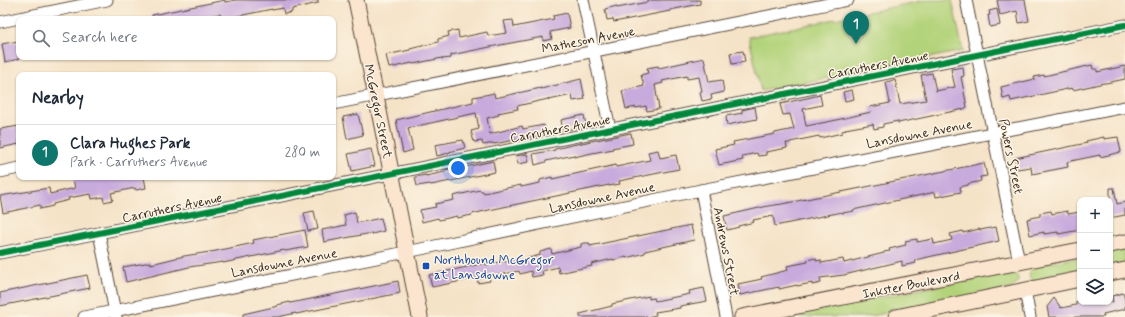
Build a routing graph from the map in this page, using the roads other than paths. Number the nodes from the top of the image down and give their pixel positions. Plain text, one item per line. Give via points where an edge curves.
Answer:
1 (107, 0) edge
2 (356, 0) edge
3 (583, 0) edge
4 (848, 0) edge
5 (966, 0) edge
6 (29, 16) edge
7 (16, 19) edge
8 (0, 22) edge
9 (1125, 25) edge
10 (594, 52) junction
11 (977, 56) junction
12 (376, 96) junction
13 (336, 103) edge
14 (1125, 107) edge
15 (610, 129) junction
16 (993, 133) junction
17 (16, 169) edge
18 (0, 172) edge
19 (392, 173) junction
20 (701, 190) junction
21 (99, 233) junction
22 (1125, 242) edge
23 (1113, 244) edge
24 (1077, 251) edge
25 (408, 252) junction
26 (0, 253) edge
27 (1019, 262) junction
28 (1125, 270) edge
29 (1113, 272) edge
30 (1077, 280) edge
31 (1025, 290) junction
32 (116, 314) edge
33 (84, 317) edge
34 (420, 317) edge
35 (726, 317) edge
36 (742, 317) edge
37 (896, 317) edge
38 (1030, 317) edge

1 - 6 street
2 - 12 main road, McGregor Street
3 - 10 street
4 - 10 street, Matheson Avenue
5 - 11 street, Powers Street
7 - 8 street
9 - 11 street, Carruthers Avenue
10 - 12 street, Matheson Avenue
10 - 15 street
11 - 15 street, Carruthers Avenue
11 - 16 street, Powers Street
12 - 13 street, Matheson Avenue
12 - 19 main road, McGregor Street
14 - 16 street, Lansdowne Avenue
15 - 19 street, Carruthers Avenue
16 - 20 street, Lansdowne Avenue
16 - 27 street, Powers Street
17 - 18 street
19 - 21 street, Carruthers Avenue
19 - 25 main road, McGregor Street
20 - 25 street, Lansdowne Avenue
20 - 35 street, Andrews Street
21 - 26 street, Carruthers Avenue
21 - 32 street
22 - 23 main road
24 - 27 main road, Inkster Boulevard
25 - 32 street, Lansdowne Avenue
25 - 34 main road, McGregor Street
27 - 36 main road, Inkster Boulevard
28 - 29 main road
30 - 31 main road
31 - 37 main road
31 - 38 street
32 - 33 street, Lansdowne Avenue

